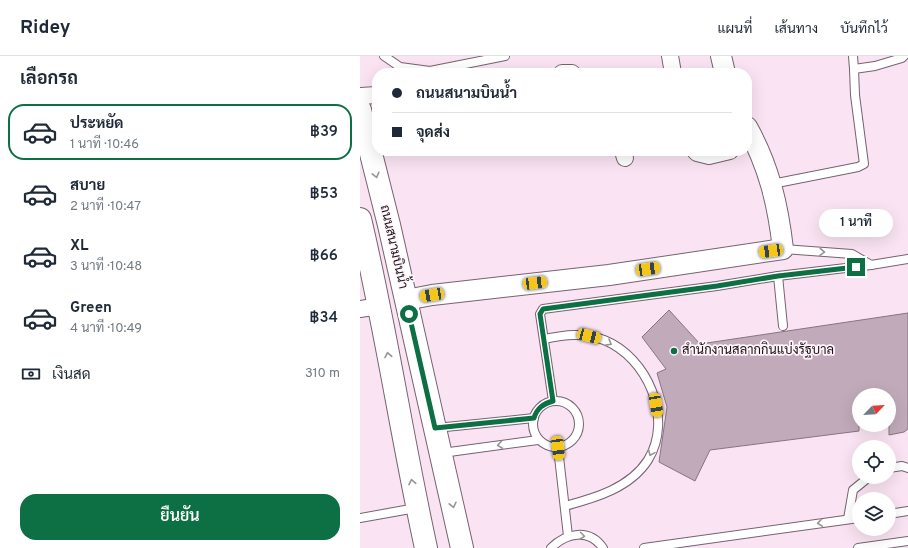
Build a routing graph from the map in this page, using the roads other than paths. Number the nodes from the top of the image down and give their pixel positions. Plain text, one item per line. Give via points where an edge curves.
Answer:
1 (384, 56) edge
2 (505, 56) edge
3 (670, 56) edge
4 (721, 56) edge
5 (853, 56) edge
6 (904, 56) edge
7 (410, 68) edge
8 (441, 68) edge
9 (672, 68) edge
10 (724, 68) edge
11 (854, 69) junction
12 (372, 95) edge
13 (360, 96) edge
14 (360, 110) edge
15 (752, 146) edge
16 (772, 184) junction
17 (360, 219) edge
18 (783, 249) junction
19 (908, 259) edge
20 (871, 265) junction
21 (778, 276) junction
22 (406, 300) junction
23 (369, 307) edge
24 (783, 326) dead end
25 (544, 339) junction
26 (553, 401) junction
27 (534, 418) junction
28 (435, 428) junction
29 (538, 440) junction
30 (558, 448) junction
31 (441, 454) junction
32 (896, 467) edge
33 (908, 468) edge
34 (860, 484) edge
35 (565, 506) junction
36 (417, 508) junction
37 (908, 511) edge
38 (896, 513) edge
39 (360, 518) edge
40 (852, 519) edge
41 (848, 520) junction
42 (568, 536) junction
43 (908, 541) edge
44 (426, 548) edge
45 (462, 548) edge
46 (551, 548) edge
47 (603, 548) edge
48 (644, 548) edge
49 (858, 548) edge

1 - 7 lane via 400,67
2 - 8 lane
3 - 9 street
4 - 10 street
5 - 11 lane
6 - 11 lane via 876,66
11 - 16 lane via 864,164
12 - 13 street
14 -> 22 main road, ถนนสนามบินน้ำ
15 - 16 street
16 - 18 street
17 - 23 main road, ถนนสนามบินน้ำ
18 -> 20 lane via 852,254
18 - 22 street via 609,275
19 - 20 lane
20 - 21 lane
21 - 24 lane
21 - 25 lane via 543,309 540,314
22 - 28 main road, ถนนสนามบินน้ำ
36 -> 23 main road, ถนนสนามบินน้ำ
25 - 26 lane
25 -> 35 lane via 568,334 589,336 604,340 623,351 635,362 645,377 654,394 658,415 658,431 653,448 648,460 636,473 624,483 595,498
26 - 27 lane via 540,407
26 - 30 lane via 560,401 574,408 580,422 580,430 572,443
27 - 28 lane
27 - 29 lane via 534,434
28 - 31 main road, ถนนสนามบินน้ำ
29 - 30 lane via 551,448
29 -> 31 lane
30 - 35 lane
31 -> 45 main road, ถนนสนามบินน้ำ
32 - 33 lane
34 - 41 lane via 853,490
35 - 42 lane
36 - 39 lane
36 - 44 main road, ถนนสนามบินน้ำ
37 - 38 lane
40 - 41 lane
41 -> 48 lane
42 - 46 lane
42 -> 47 lane via 580,535 591,538
43 - 49 lane

